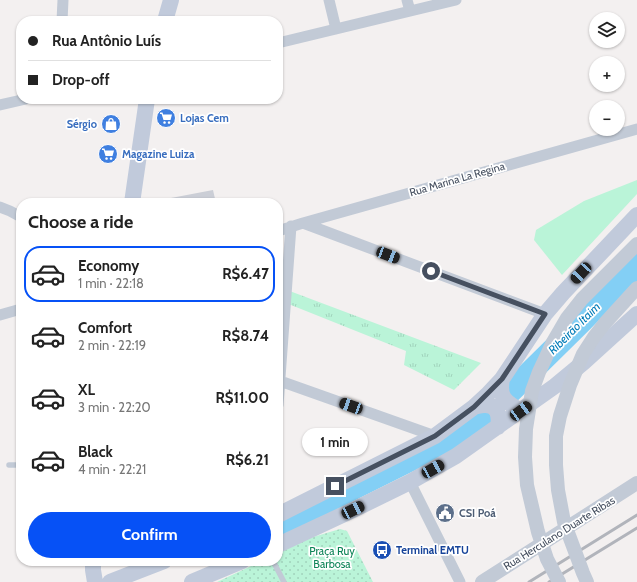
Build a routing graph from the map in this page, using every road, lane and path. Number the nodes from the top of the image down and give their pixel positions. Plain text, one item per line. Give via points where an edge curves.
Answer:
1 (63, 0) edge
2 (171, 0) edge
3 (329, 0) edge
4 (407, 0) edge
5 (456, 0) edge
6 (410, 11) junction
7 (62, 16) edge
8 (166, 16) edge
9 (336, 29) junction
10 (283, 42) edge
11 (16, 101) edge
12 (146, 104) edge
13 (0, 105) edge
14 (637, 129) edge
15 (133, 198) edge
16 (0, 207) edge
17 (16, 214) edge
18 (637, 215) edge
19 (303, 223) junction
20 (291, 226) junction
21 (283, 229) edge
22 (637, 244) edge
23 (637, 288) edge
24 (16, 310) edge
25 (545, 314) junction
26 (637, 314) edge
27 (0, 315) edge
28 (283, 339) edge
29 (502, 379) junction
30 (283, 382) edge
31 (474, 407) junction
32 (521, 411) junction
33 (498, 427) junction
34 (435, 436) junction
35 (16, 464) edge
36 (9, 465) dead end
37 (410, 482) junction
38 (637, 483) edge
39 (283, 512) edge
40 (283, 543) edge
41 (93, 566) edge
42 (151, 566) edge
43 (230, 566) edge
44 (276, 566) edge
45 (96, 582) edge
46 (110, 582) edge
47 (192, 582) edge
48 (284, 582) edge
49 (460, 582) edge
50 (482, 582) edge
51 (559, 582) edge
52 (587, 582) edge

1 - 7 street
2 - 8 main road
3 - 9 street
4 - 6 street
5 - 6 street
6 - 9 street
9 - 10 street
11 - 13 street
12 - 15 main road
14 - 19 street, Rua Marina La Regina
16 - 17 street
18 - 25 main road
19 - 20 street, Rua Marina La Regina
19 - 25 street
20 - 21 street, Rua Marina La Regina
20 - 28 street
22 - 51 street, bridge via 582,299 567,318 552,342 532,391 526,429 527,485 538,532 547,559
23 - 52 street, bridge via 605,323 583,354 570,385 556,436 558,490 564,522
24 - 27 street
25 - 29 main road
26 - 32 main road via 572,372
29 - 31 main road
29 - 32 main road via 503,397
30 - 34 street
31 - 33 main road via 493,406 498,412
31 - 34 main road
32 - 33 main road
33 - 37 main road via 456,456
34 - 39 main road
35 - 36 lane
37 - 40 main road
37 - 49 street
38 - 50 street, Rua Herculano Duarte Ribas
41 - 45 main road
42 - 46 main road
43 - 47 main road
44 - 48 lane

